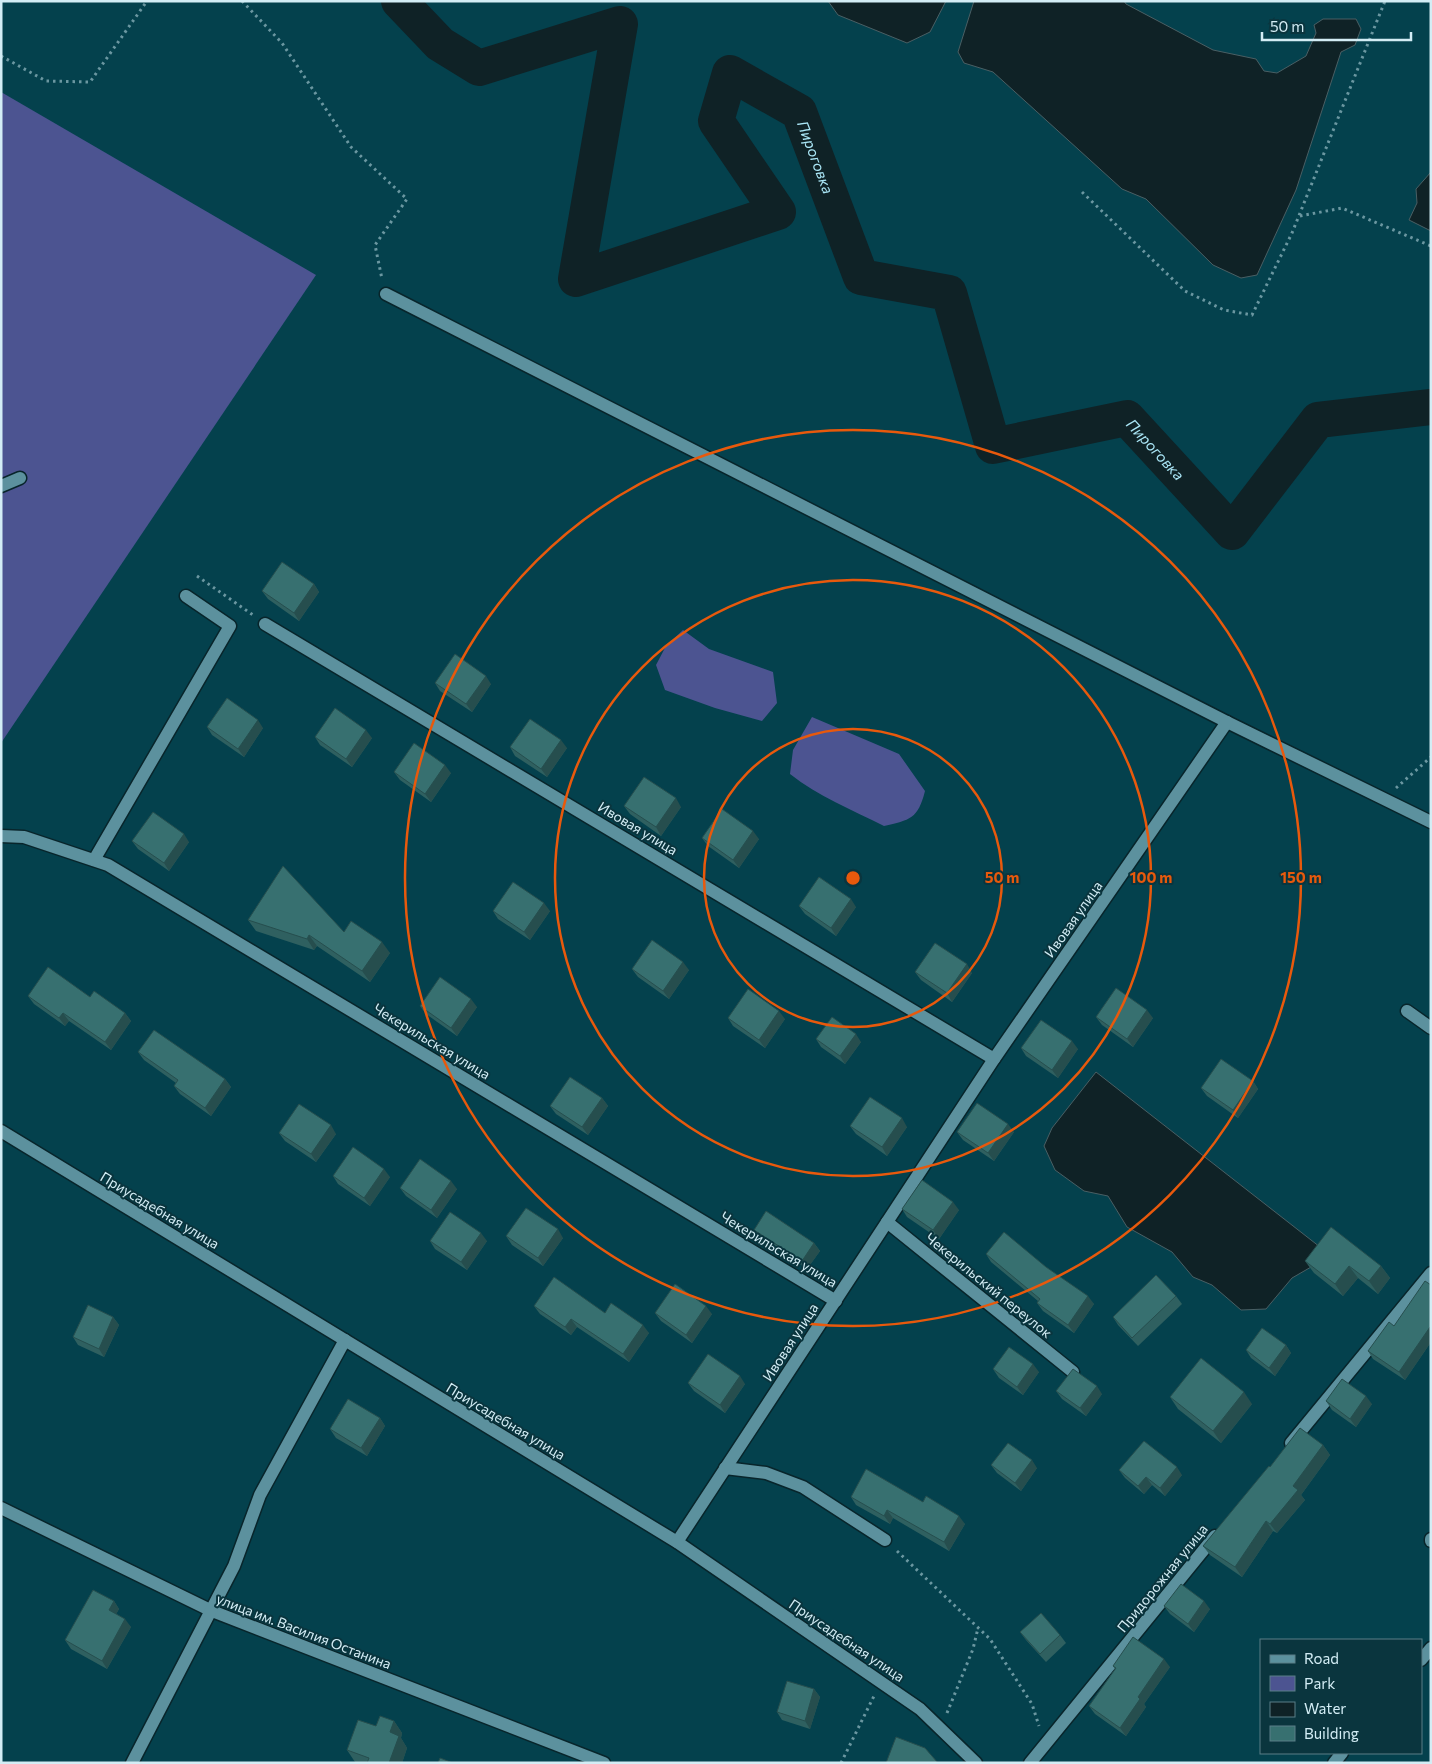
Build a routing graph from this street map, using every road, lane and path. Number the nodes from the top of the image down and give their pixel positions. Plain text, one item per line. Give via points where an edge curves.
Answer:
1 (146, 1) edge
2 (242, 1) edge
3 (1385, 1) edge
4 (1, 56) edge
5 (1082, 192) dead end
6 (1299, 216) junction
7 (1431, 246) edge
8 (386, 294) joint
9 (20, 478) dead end
10 (1, 486) edge
11 (197, 576) dead end
12 (186, 596) dead end
13 (265, 624) joint
14 (1227, 722) junction
15 (1431, 757) edge
16 (1385, 799) junction
17 (1431, 822) edge
18 (1, 836) edge
19 (94, 860) junction
20 (1408, 1010) dead end
21 (1431, 1028) edge
22 (994, 1059) junction
23 (1, 1131) edge
24 (887, 1222) junction
25 (1430, 1273) edge
26 (836, 1301) junction
27 (345, 1340) junction
28 (1073, 1372) edge
29 (1285, 1450) edge
30 (725, 1468) junction
31 (1, 1508) edge
32 (1222, 1528) edge
33 (885, 1540) joint
34 (677, 1542) junction
35 (212, 1611) junction
36 (978, 1628) junction
37 (1431, 1648) edge
38 (1422, 1659) edge
39 (881, 1682) junction
40 (943, 1731) junction
41 (1045, 1745) junction
42 (132, 1763) edge
43 (604, 1763) edge
44 (841, 1763) edge
45 (976, 1763) edge
46 (1030, 1763) edge

1 - 4 path via 90,82 46,80
2 - 8 path via 282,43 351,147 407,199 375,245
3 - 6 path
5 - 6 path via 1185,291 1224,310 1252,315
6 - 7 path via 1342,208
8 - 14 street
9 - 10 street
11 - 13 path
12 - 19 street via 230,626
13 - 22 street, Ивовая улица
14 - 16 street
14 - 22 street, Ивовая улица
15 - 16 path
16 - 17 street
18 - 19 street, Чекерильская улица via 24,837
19 - 26 street, Чекерильская улица via 108,865
20 - 21 street
22 - 24 street, Ивовая улица
23 - 27 street, Приусадебная улица
24 - 26 street, Ивовая улица
24 - 28 street, Чекерильский переулок
25 - 29 street
26 - 30 street, Ивовая улица
27 - 34 street, Приусадебная улица
27 - 35 street via 260,1495 234,1566
30 - 33 street via 766,1472 803,1487
30 - 34 street, Ивовая улица
31 - 35 street, улица им. Василия Останина
32 - 41 street, Придорожная улица
33 - 36 path
34 - 39 street, Приусадебная улица
35 - 42 street
35 - 43 street, улица им. Василия Останина
36 - 40 path via 974,1649 948,1709
36 - 41 path via 990,1639 1032,1704
37 - 38 street
39 - 40 street, Приусадебная улица via 920,1708
39 - 44 path
40 - 45 street, Приусадебная улица
41 - 46 street, Придорожная улица

